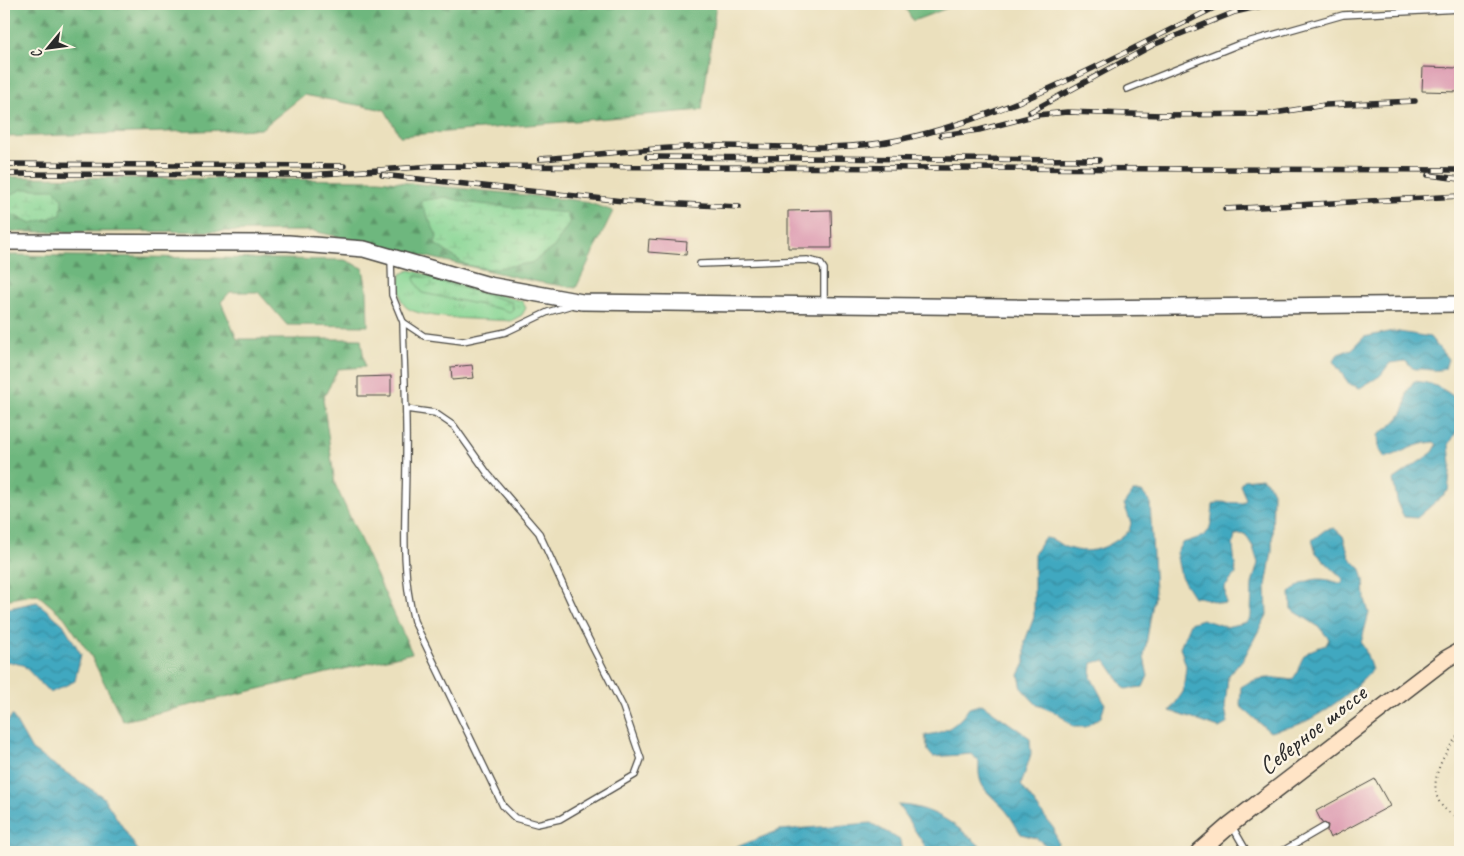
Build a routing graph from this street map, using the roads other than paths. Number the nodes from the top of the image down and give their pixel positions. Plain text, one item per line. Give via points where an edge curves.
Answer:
1 (1460, 10) edge
2 (1127, 88) dead end
3 (4, 242) edge
4 (391, 256) junction
5 (700, 264) dead end
6 (582, 302) junction
7 (1460, 304) edge
8 (824, 306) junction
9 (403, 322) junction
10 (406, 409) junction
11 (1460, 651) edge
12 (1231, 824) junction
13 (1324, 826) dead end
14 (1206, 850) edge
15 (1247, 852) edge
16 (1281, 852) edge

1 - 2 lane via 1343,15 1237,45
3 - 4 street via 288,243 364,248
4 - 6 street via 489,285
4 - 9 lane via 392,295
5 - 8 lane via 808,260 820,263 824,268
6 - 8 street
6 - 9 lane via 548,312 506,332 463,341 424,336
7 - 8 street via 1077,308
9 - 10 lane
10 - 10 lane via 405,569 407,597 414,621 503,806 514,818 537,824 560,819 635,775 641,759 623,707 539,533 488,474 454,426 435,413
11 - 12 main road, Северное шоссе via 1365,719
12 - 14 main road, Северное шоссе
12 - 15 lane
13 - 16 lane

